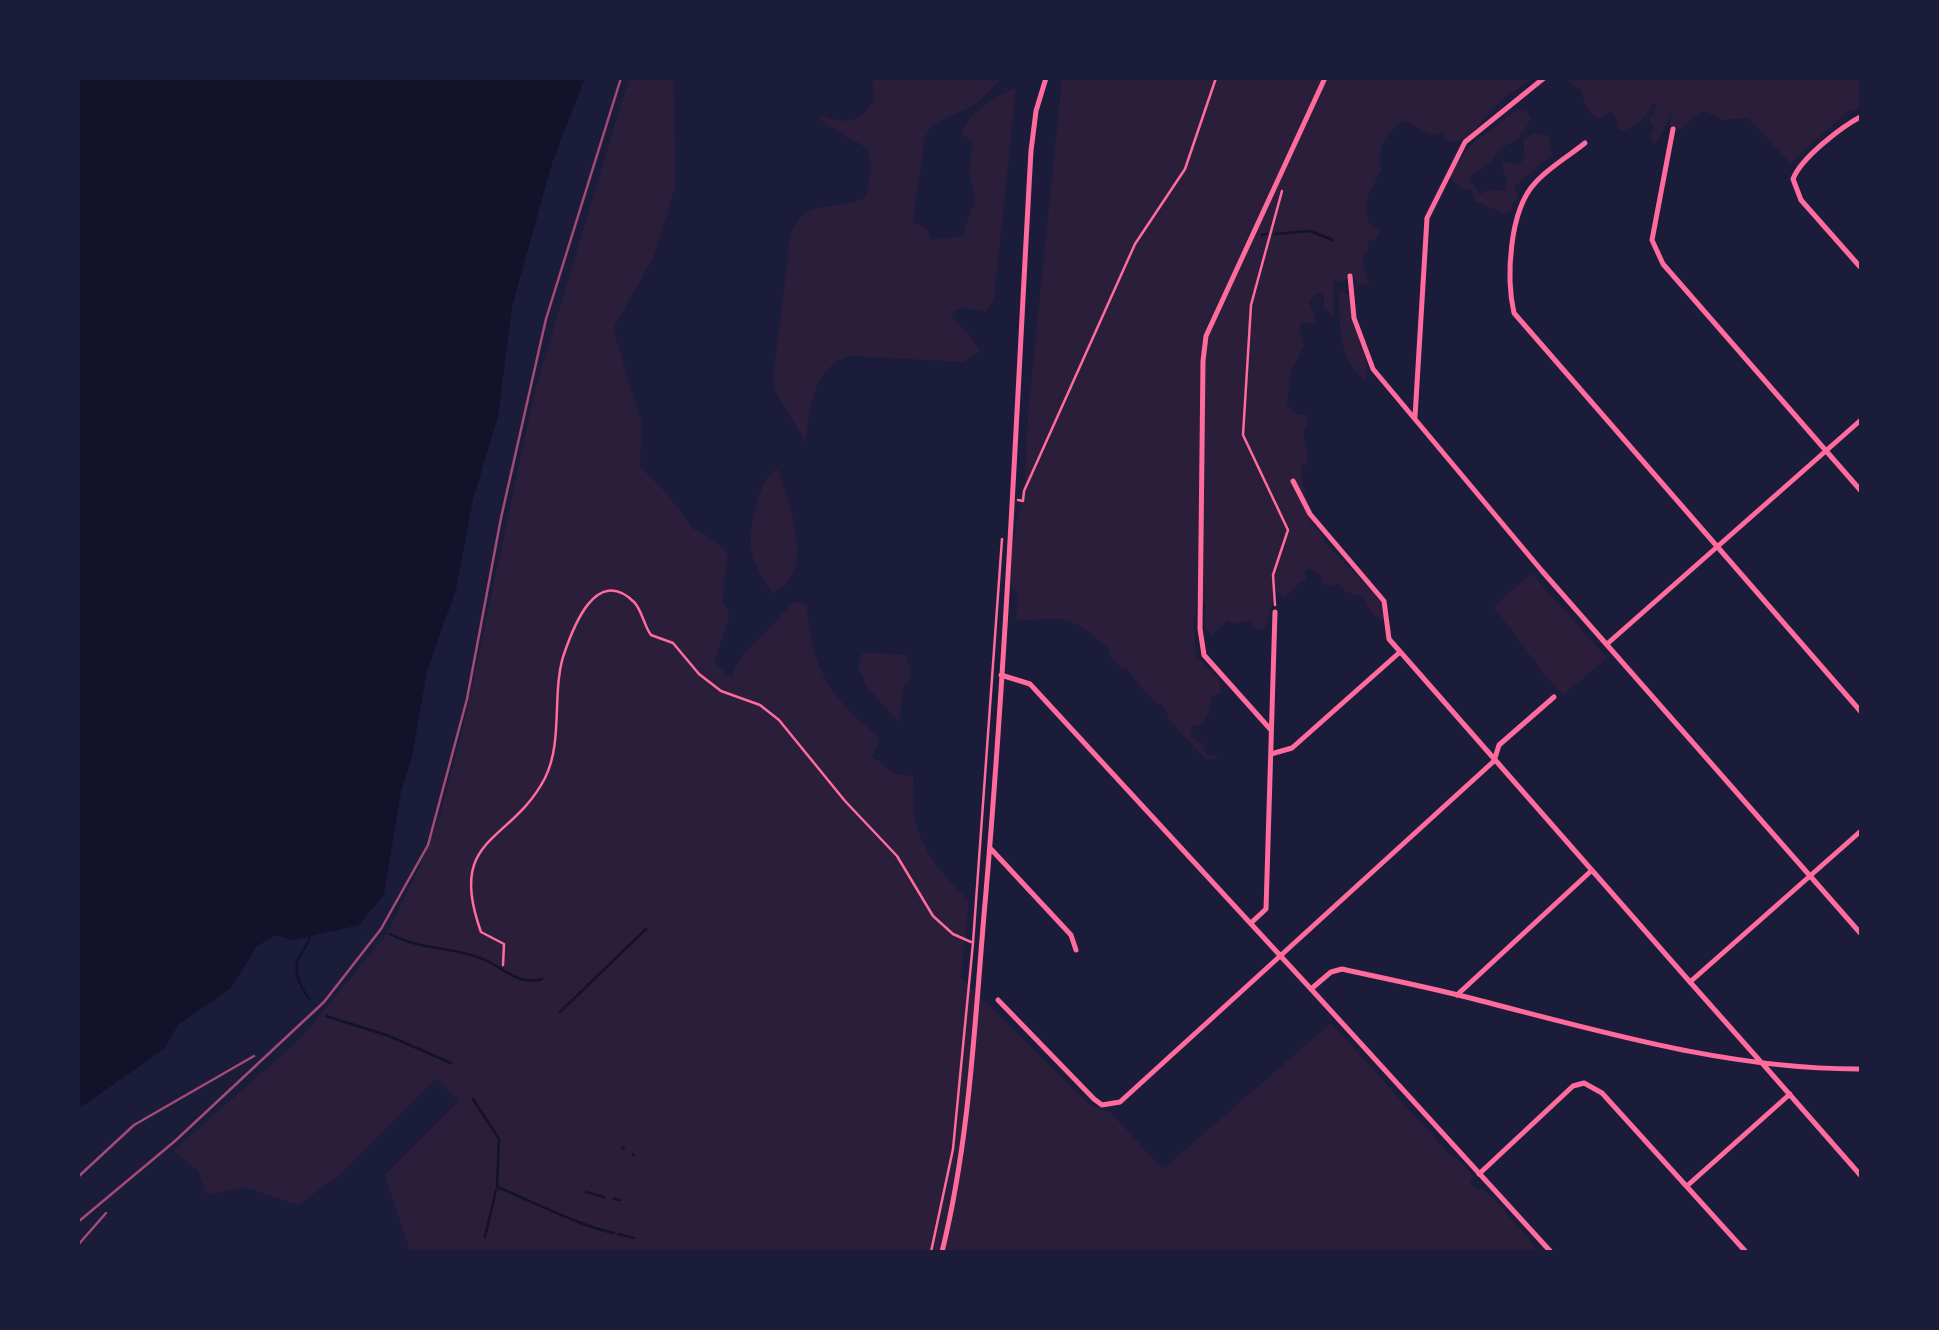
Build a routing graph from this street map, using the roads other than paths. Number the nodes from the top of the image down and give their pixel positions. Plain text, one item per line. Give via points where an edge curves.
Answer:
1 (1046, 78) edge
2 (1325, 78) edge
3 (1544, 78) edge
4 (1862, 116) edge
5 (1674, 129) dead end
6 (1585, 143) dead end
7 (1862, 270) edge
8 (1350, 276) dead end
9 (1862, 419) edge
10 (1415, 420) junction
11 (1826, 451) junction
12 (1293, 481) dead end
13 (1862, 492) edge
14 (1717, 547) junction
15 (1275, 612) road end
16 (1607, 644) junction
17 (1400, 652) junction
18 (1001, 675) junction
19 (1554, 696) dead end
20 (1862, 713) edge
21 (1271, 730) junction
22 (1271, 754) junction
23 (1494, 761) junction
24 (1862, 830) edge
25 (990, 848) junction
26 (1591, 872) junction
27 (1810, 876) junction
28 (1252, 922) junction
29 (1862, 935) edge
30 (1076, 950) dead end
31 (1282, 956) junction
32 (1690, 982) junction
33 (1311, 988) junction
34 (1458, 995) junction
35 (998, 1000) dead end
36 (1762, 1063) junction
37 (1862, 1069) edge
38 (1790, 1094) junction
39 (1479, 1174) junction
40 (1862, 1177) edge
41 (1687, 1186) junction
42 (942, 1252) edge
43 (1552, 1252) edge
44 (1746, 1252) edge

1 - 18 street via 1032,151
2 - 21 street via 1206,336 1203,361 1200,635 1204,654
3 - 10 street via 1464,142 1427,218
4 - 7 street via 1792,179 1801,200
5 - 11 street via 1652,240 1663,264
6 - 14 street via 1534,184 1516,217 1508,287 1514,313
8 - 10 street via 1354,318 1373,368
9 - 11 street
10 - 16 street
11 - 13 street
11 - 14 street
12 - 17 street via 1310,514 1384,601 1388,639
14 - 16 street
14 - 20 street
15 - 21 street
16 - 27 street
17 - 22 street via 1292,748
17 - 23 street
18 - 25 street
18 - 28 street via 1030,684
19 - 23 street via 1499,745
21 - 22 street
22 - 28 street via 1266,908
23 - 26 street
23 - 31 street
24 - 27 street
25 - 30 street via 1071,935
25 - 42 street via 964,1138
26 - 32 street
26 - 34 street
27 - 29 street
27 - 32 street
28 - 31 street
31 - 33 street
31 - 35 street via 1111,1105 1094,1100
32 - 36 street
33 - 34 street via 1342,970
33 - 39 street
34 - 36 street via 1643,1042
36 - 37 street
36 - 38 street
38 - 40 street
38 - 41 street
39 - 41 street via 1584,1083
39 - 43 street
41 - 44 street

